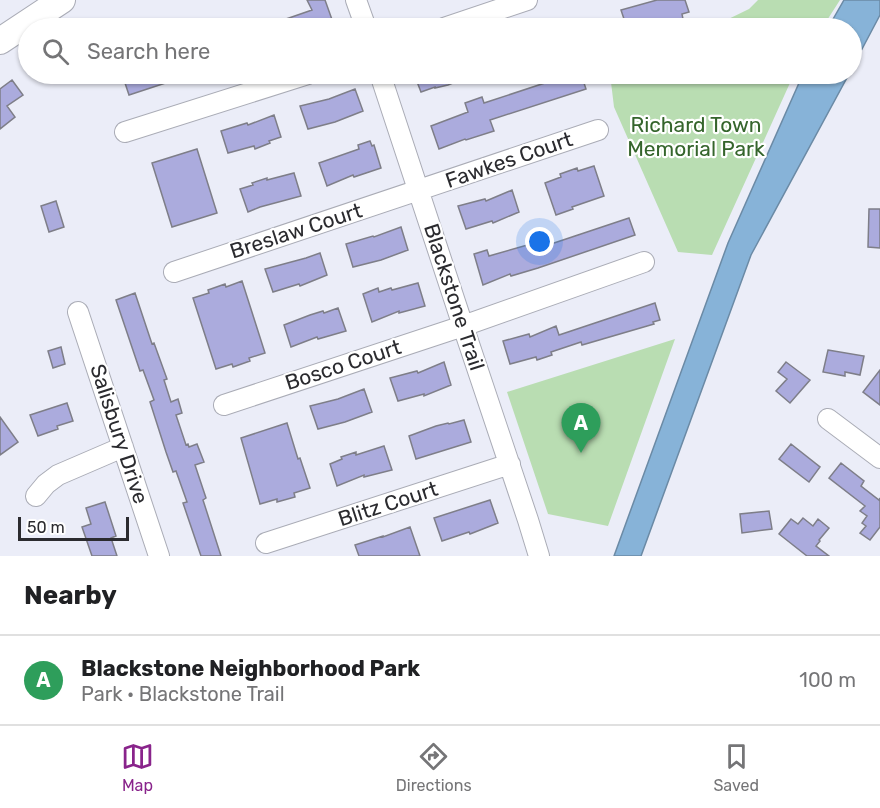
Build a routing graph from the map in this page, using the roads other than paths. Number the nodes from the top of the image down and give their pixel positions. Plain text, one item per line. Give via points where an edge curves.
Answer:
1 (62, 0) edge
2 (356, 0) edge
3 (527, 0) edge
4 (35, 18) edge
5 (362, 18) edge
6 (474, 18) edge
7 (18, 29) edge
8 (0, 41) edge
9 (276, 84) edge
10 (383, 84) edge
11 (598, 130) dead end
12 (125, 132) dead end
13 (419, 191) junction
14 (644, 262) dead end
15 (174, 272) dead end
16 (78, 312) dead end
17 (463, 326) junction
18 (224, 405) dead end
19 (828, 419) dead end
20 (123, 447) junction
21 (880, 458) edge
22 (510, 464) junction
23 (36, 496) dead end
24 (266, 543) dead end
25 (159, 556) edge
26 (539, 556) edge

1 - 4 main road
2 - 5 street
3 - 6 street
7 - 8 main road
9 - 12 street
10 - 13 street, Blackstone Trail
11 - 13 street, Fawkes Court
13 - 15 street, Breslaw Court
13 - 17 street, Blackstone Trail
14 - 17 street, Bosco Court
16 - 20 street, Salisbury Drive
17 - 18 street, Bosco Court
17 - 22 street, Blackstone Trail
19 - 21 street
20 - 23 street via 58,475
20 - 25 street, Salisbury Drive
22 - 24 street, Blitz Court
22 - 26 street, Blackstone Trail

